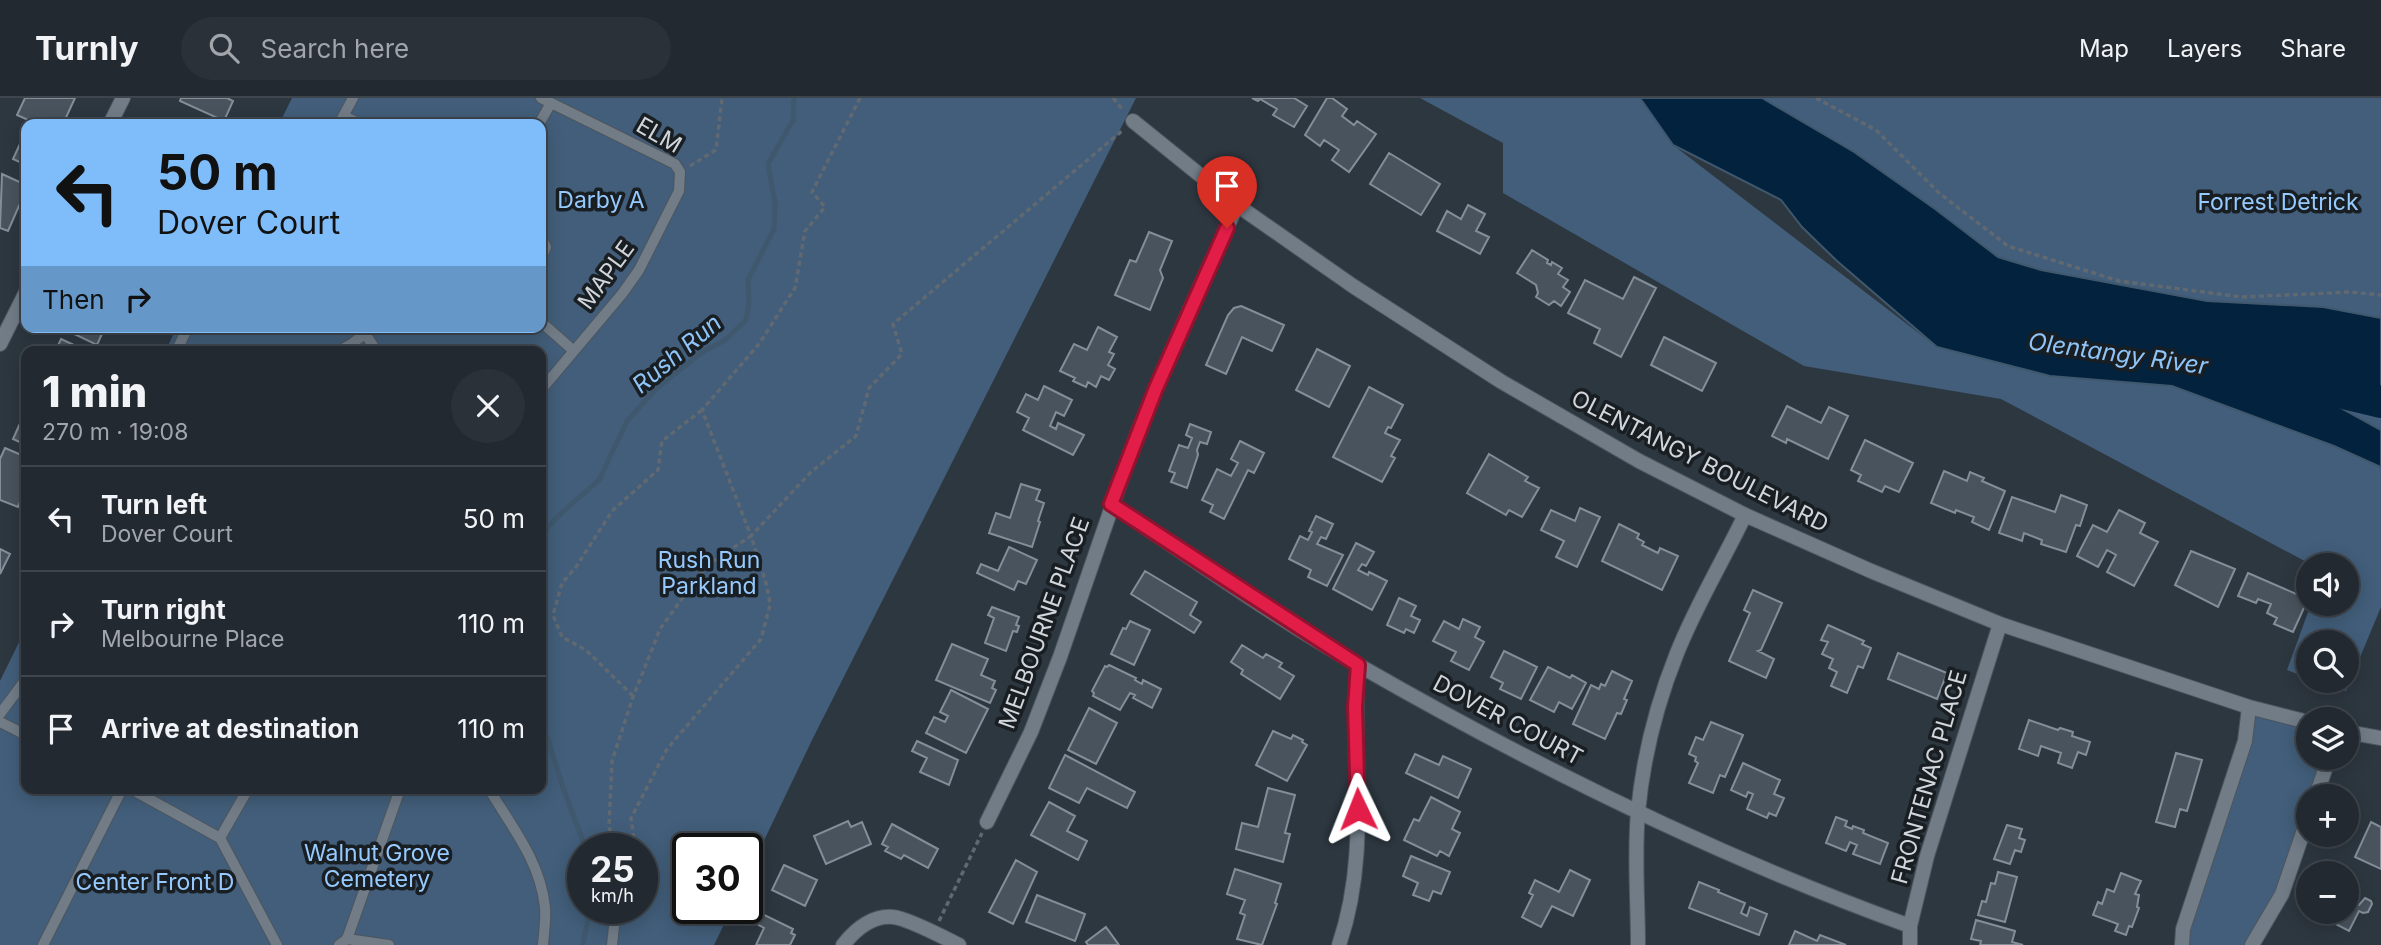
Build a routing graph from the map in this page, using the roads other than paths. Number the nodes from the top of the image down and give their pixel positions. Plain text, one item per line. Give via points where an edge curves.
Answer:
1 (123, 98) edge
2 (353, 98) edge
3 (546, 100) edge
4 (112, 119) edge
5 (342, 119) edge
6 (540, 119) edge
7 (1133, 121) road end
8 (680, 172) joint
9 (1237, 205) junction
10 (21, 302) edge
11 (546, 326) edge
12 (362, 333) edge
13 (0, 344) edge
14 (345, 346) edge
15 (574, 351) junction
16 (546, 384) edge
17 (1111, 504) junction
18 (1745, 515) junction
19 (2000, 624) junction
20 (1358, 665) junction
21 (21, 686) edge
22 (2249, 707) junction
23 (0, 714) edge
24 (2296, 719) edge
25 (0, 722) edge
26 (21, 732) edge
27 (2359, 734) edge
28 (2381, 738) edge
29 (119, 794) edge
30 (140, 794) edge
31 (245, 794) edge
32 (398, 794) edge
33 (492, 794) edge
34 (1638, 813) junction
35 (987, 822) road end
36 (219, 838) junction
37 (2298, 847) edge
38 (614, 924) edge
39 (1910, 926) junction
40 (343, 942) edge
41 (43, 945) edge
42 (277, 945) edge
43 (389, 945) edge
44 (544, 945) edge
45 (612, 945) edge
46 (842, 945) edge
47 (959, 945) edge
48 (1339, 945) edge
49 (1638, 945) edge
50 (1910, 945) edge
51 (2182, 945) edge
52 (2252, 945) edge

1 - 4 street
2 - 5 lane
3 - 6 lane
3 - 8 lane, ELM via 652,151
7 - 9 street, OLENTANGY BOULEVARD
8 - 15 lane, MAPLE via 674,204 639,270
9 - 17 street, MELBOURNE PLACE
9 - 18 street, OLENTANGY BOULEVARD via 1502,382 1639,461
10 - 13 street
11 - 15 lane
12 - 14 lane
15 - 16 lane, MAPLE
17 - 20 street, DOVER COURT
17 - 35 street, MELBOURNE PLACE via 1031,732
18 - 19 street, OLENTANGY BOULEVARD
18 - 34 street via 1677,652 1660,701
19 - 22 street, OLENTANGY BOULEVARD
19 - 39 street, FRONTENAC PLACE via 1927,856
20 - 34 street, DOVER COURT
20 - 48 street via 1359,835 1355,879
21 - 23 lane
22 - 24 street, OLENTANGY BOULEVARD
22 - 51 street via 2245,741 2183,929
25 - 26 lane
27 - 28 street
29 - 41 lane
30 - 36 lane
31 - 36 lane
32 - 40 lane
33 - 44 lane via 534,863 545,909
34 - 39 street, DOVER COURT
34 - 49 street
36 - 42 lane
37 - 52 street via 2282,894
38 - 45 lane
39 - 50 street, FRONTENAC PLACE
40 - 43 lane
46 - 47 street via 872,921 893,917

